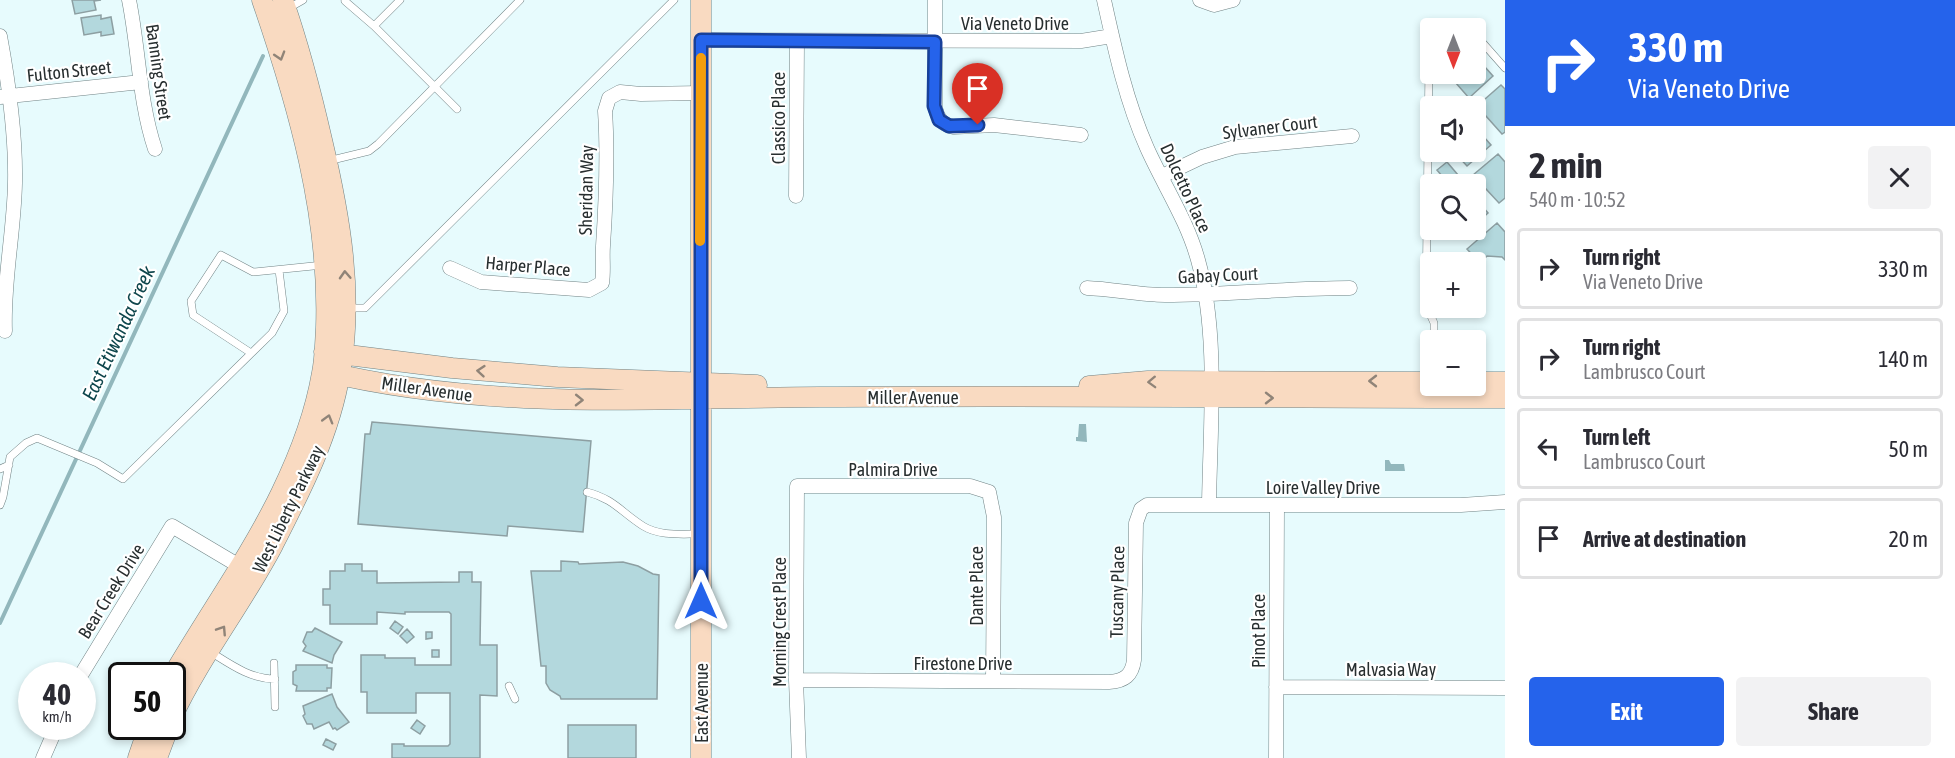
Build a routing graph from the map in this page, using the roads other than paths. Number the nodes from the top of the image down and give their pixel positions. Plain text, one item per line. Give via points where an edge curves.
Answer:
1 (129, 0) edge
2 (262, 0) edge
3 (400, 0) edge
4 (520, 0) edge
5 (674, 0) edge
6 (701, 0) edge
7 (935, 0) edge
8 (1104, 0) edge
9 (1233, 0) edge
10 (345, 1) edge
11 (1202, 1) edge
12 (291, 3) edge
13 (374, 26) junction
14 (0, 36) edge
15 (1112, 36) junction
16 (701, 40) junction
17 (797, 41) junction
18 (935, 42) junction
19 (1486, 47) edge
20 (1505, 68) edge
21 (141, 82) junction
22 (1429, 84) edge
23 (434, 87) junction
24 (701, 93) junction
25 (5, 96) edge
26 (457, 109) dead end
27 (1081, 135) dead end
28 (1352, 136) dead end
29 (154, 149) dead end
30 (306, 152) junction
31 (327, 162) junction
32 (1162, 176) junction
33 (796, 196) dead end
34 (336, 209) junction
35 (326, 265) junction
36 (450, 268) dead end
37 (279, 270) junction
38 (602, 283) joint
39 (1087, 288) dead end
40 (1350, 288) dead end
41 (1206, 294) junction
42 (346, 308) junction
43 (1434, 330) edge
44 (4, 331) dead end
45 (251, 353) junction
46 (333, 363) junction
47 (1420, 382) edge
48 (1486, 382) edge
49 (1505, 382) edge
50 (1210, 389) junction
51 (702, 391) junction
52 (1505, 398) edge
53 (9, 465) junction
54 (0, 469) edge
55 (797, 486) joint
56 (587, 492) dead end
57 (989, 492) joint
58 (1505, 502) edge
59 (1209, 505) junction
60 (1277, 505) junction
61 (0, 506) edge
62 (1141, 509) joint
63 (701, 534) junction
64 (241, 567) junction
65 (209, 651) junction
66 (89, 662) edge
67 (181, 662) edge
68 (274, 663) dead end
69 (1128, 676) joint
70 (275, 679) junction
71 (796, 680) junction
72 (993, 681) junction
73 (509, 686) dead end
74 (1276, 687) junction
75 (1505, 688) edge
76 (186, 690) edge
77 (515, 699) dead end
78 (275, 707) dead end
79 (51, 740) edge
80 (144, 740) edge
81 (164, 740) edge
82 (43, 758) edge
83 (138, 758) edge
84 (157, 758) edge
85 (700, 758) edge
86 (799, 758) edge
87 (1276, 758) edge

1 - 21 street, Banning Street
2 -> 30 street, West Liberty Parkway
3 - 13 lane
4 - 23 lane
5 - 42 lane via 365,308
6 - 16 street, East Avenue
7 - 18 street
8 - 15 street, Dolcetto Place
9 - 11 street via 1214,5
10 - 13 lane
12 - 31 street, West Liberty Parkway
13 - 23 lane
14 - 25 street
15 - 18 street, Via Veneto Drive via 1081,42
15 - 32 street, Dolcetto Place via 1122,80 1147,148
16 - 17 street, Via Veneto Drive
16 - 24 street, East Avenue
17 - 18 street, Via Veneto Drive
17 - 33 street, Classico Place
18 - 27 street via 934,106 943,123 954,127 1008,126
19 - 20 lane
21 - 25 street, Fulton Street
21 - 29 street, Banning Street
22 - 43 lane via 1426,305
23 - 26 lane
23 - 31 lane via 369,151
24 - 38 street, Sheridan Way via 620,92 609,98 605,111
24 - 51 street, East Avenue
25 - 44 street via 15,182
28 - 32 street, Sylvaner Court via 1235,147
30 - 34 street via 316,155 326,200
30 - 35 street, West Liberty Parkway
31 - 34 street, West Liberty Parkway
32 - 41 street, Dolcetto Place via 1192,241
42 -> 34 street, West Liberty Parkway via 344,257
35 - 37 lane
35 - 46 street, West Liberty Parkway
36 - 38 street, Harper Place via 480,282 590,290
37 - 45 lane via 284,311 272,333
37 - 45 lane via 253,272 221,255 191,301 194,315
39 - 41 street, Gabay Court via 1154,295
40 - 41 street, Gabay Court
41 - 50 street, Dolcetto Place
42 - 46 street, West Liberty Parkway
45 - 53 lane via 123,479 97,463 37,438 10,458
46 - 51 street, Miller Avenue via 474,370
46 - 64 street, West Liberty Parkway via 291,470
65 -> 46 street, West Liberty Parkway via 258,572 304,484 326,428
47 -> 50 street, Miller Avenue
48 - 49 street
50 - 51 street, Miller Avenue via 1148,381 1094,386 742,386
50 -> 52 street, Miller Avenue
50 - 59 street, Dolcetto Place
51 - 63 street, East Avenue
53 - 54 lane
53 - 61 lane
55 - 57 street, Palmira Drive via 970,486
55 - 71 street, Morning Crest Place
56 - 63 lane via 615,503 644,527 659,532
57 - 72 street, Dante Place via 994,517
58 - 60 street, Loire Valley Drive
59 - 60 street, Loire Valley Drive
59 - 62 street, Loire Valley Drive via 1154,504
60 - 74 street, Pinot Place
62 - 69 street, Tuscany Place via 1136,523 1134,660
63 - 85 street, East Avenue
64 - 66 street, Bear Creek Drive via 172,526
64 - 67 street, West Liberty Parkway
65 - 70 lane via 251,675
65 - 76 street, West Liberty Parkway
68 - 70 lane
69 - 72 street, Firestone Drive via 1109,682
70 - 78 lane
71 - 72 street, Firestone Drive
71 - 86 street, Morning Crest Place
73 - 77 lane
74 - 75 street, Malvasia Way
74 - 87 street, Pinot Place
79 - 82 street
80 - 83 street
81 - 84 street

